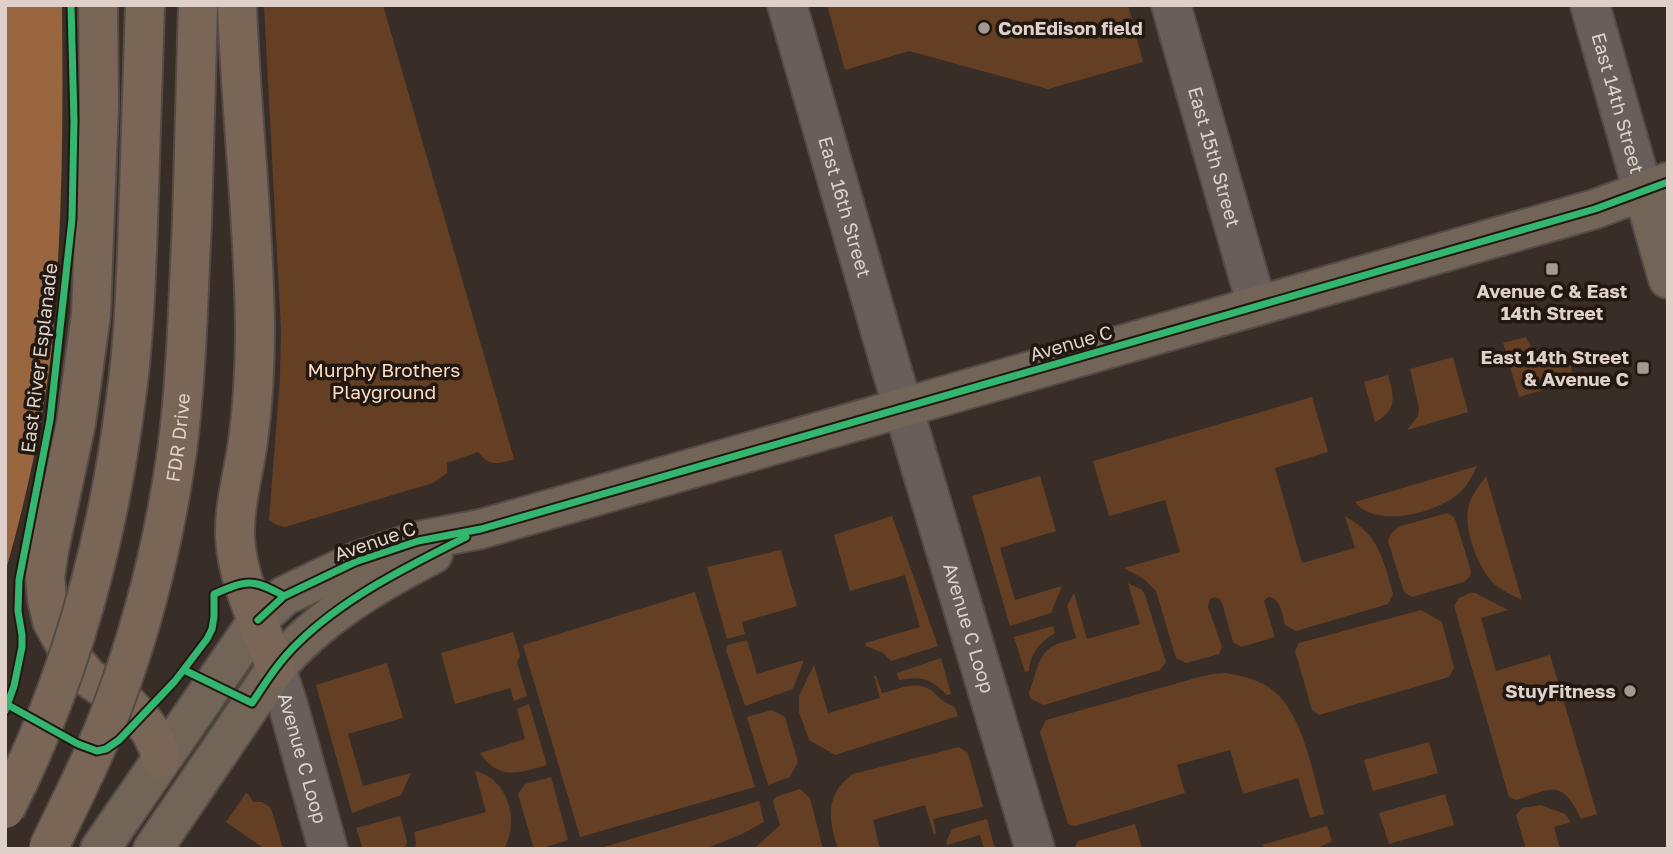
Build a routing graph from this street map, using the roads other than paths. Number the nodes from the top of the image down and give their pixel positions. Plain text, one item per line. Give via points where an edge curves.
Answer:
1 (98, 5) edge
2 (145, 5) edge
3 (198, 5) edge
4 (237, 5) edge
5 (787, 5) edge
6 (1171, 5) edge
7 (1590, 5) edge
8 (1655, 187) edge
9 (1668, 279) edge
10 (1257, 306) junction
11 (903, 408) junction
12 (481, 529) junction
13 (258, 620) junction
14 (276, 668) junction
15 (161, 759) junction
16 (5, 810) edge
17 (48, 849) edge
18 (100, 849) edge
19 (153, 849) edge
20 (328, 849) edge
21 (1035, 849) edge

1 - 15 highway via 91,314 76,423 45,577 52,621 74,661 140,717
2 - 16 highway, bridge via 134,310 127,396 113,481 103,534 58,687
3 - 17 highway, FDR Drive, bridge via 184,373 163,532 114,705
4 - 13 highway via 255,331 254,382 235,536
5 - 11 street, East 16th Street
6 - 10 street, East 15th Street
7 - 8 street, East 14th Street
8 - 9 main road, East 14th Street
8 - 10 main road, Avenue C via 1595,209
10 - 11 main road, Avenue C
11 - 12 main road, Avenue C
11 - 21 street, Avenue C Loop
12 - 13 main road, Avenue C via 418,541 355,562 284,596
12 - 14 main road, Avenue C via 338,610
13 - 14 highway
13 - 15 main road, Avenue C
14 - 19 main road, Avenue C
14 - 20 street, Avenue C Loop
15 - 18 main road, Avenue C

